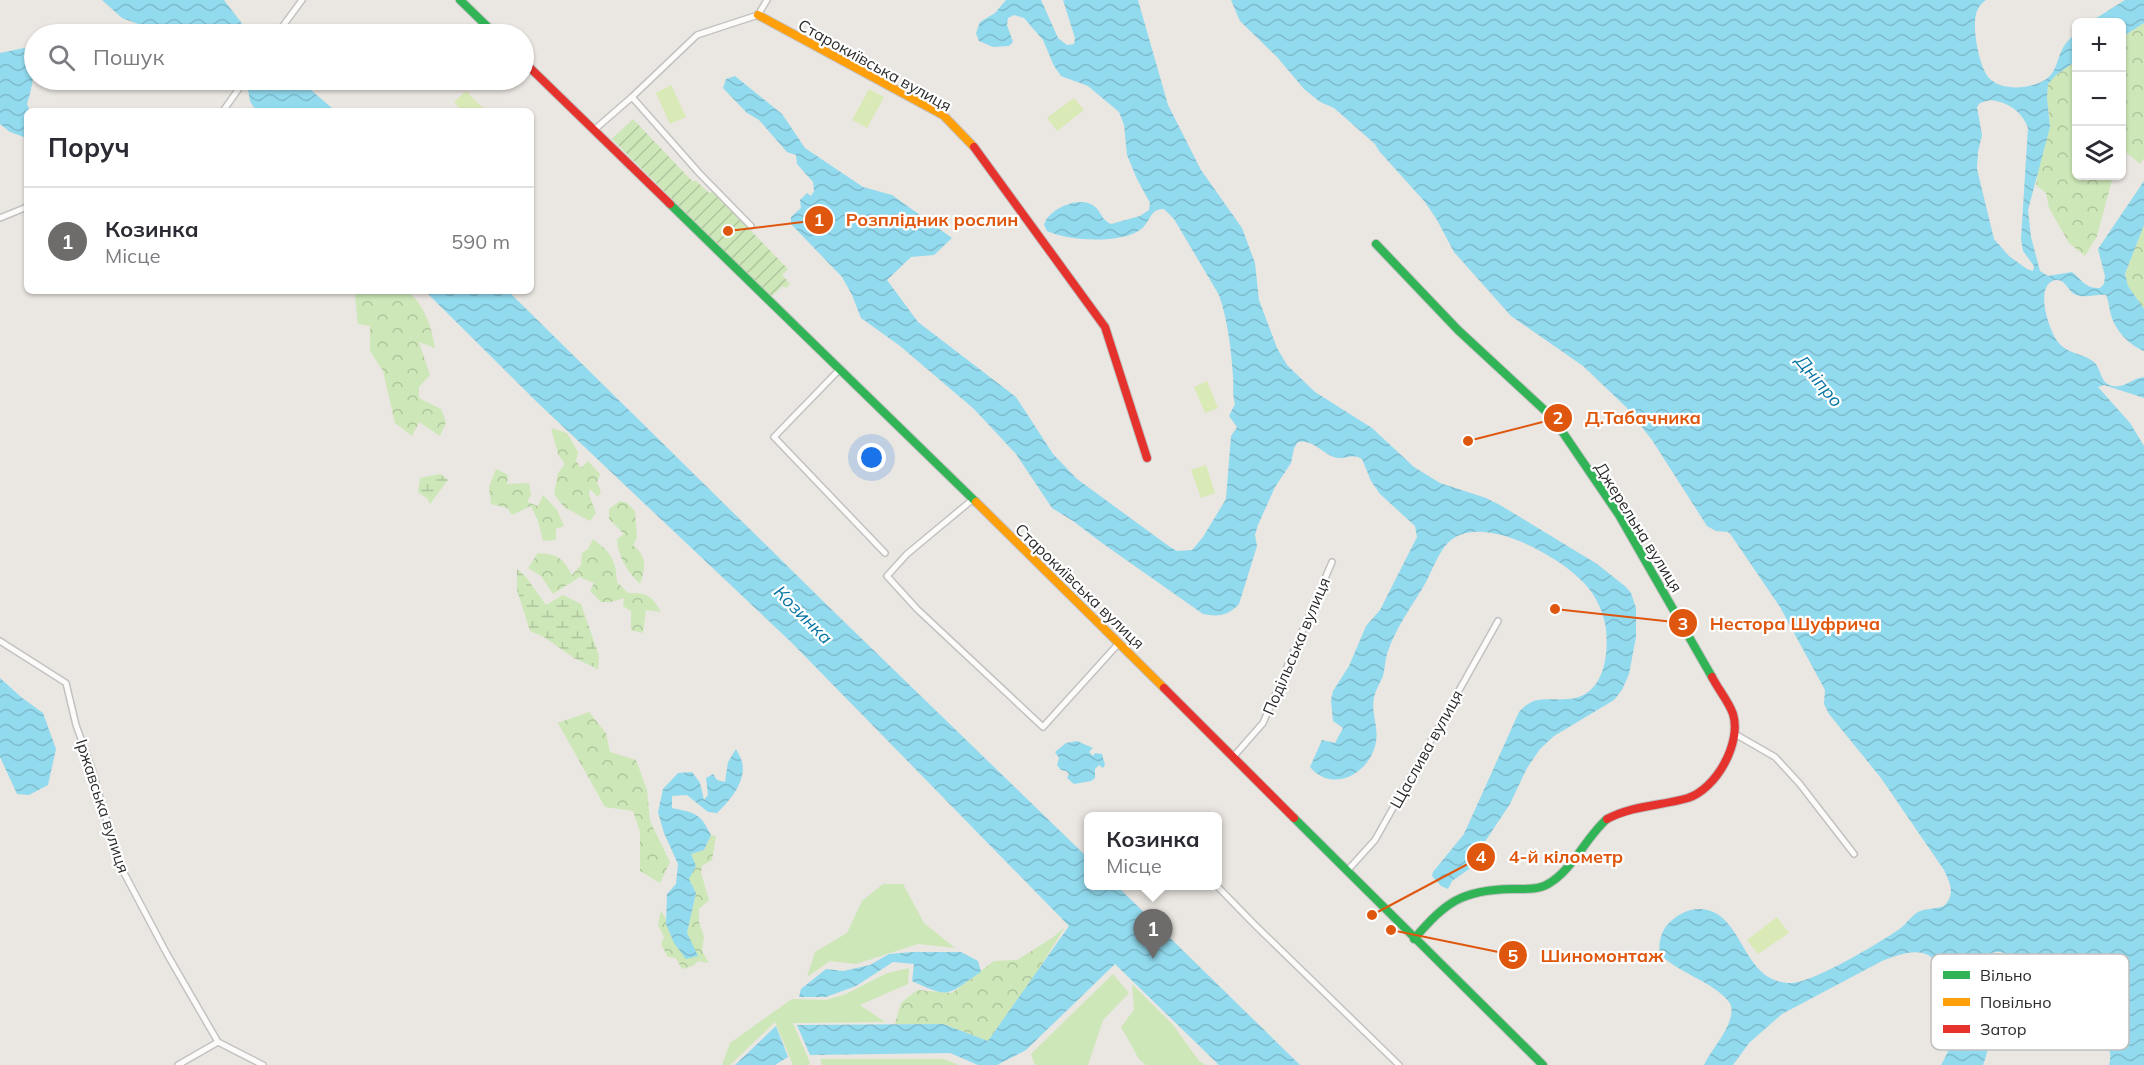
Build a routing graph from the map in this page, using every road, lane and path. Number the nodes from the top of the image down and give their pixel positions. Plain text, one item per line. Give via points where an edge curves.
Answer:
1 (302, 0) edge
2 (460, 0) edge
3 (767, 0) edge
4 (758, 15) junction
5 (284, 24) edge
6 (485, 24) edge
7 (534, 72) edge
8 (238, 90) edge
9 (632, 97) junction
10 (225, 108) edge
11 (594, 130) junction
12 (24, 208) edge
13 (0, 218) edge
14 (751, 226) dead end
15 (1376, 244) dead end
16 (839, 370) junction
17 (1147, 458) dead end
18 (972, 500) junction
19 (885, 553) dead end
20 (1332, 562) dead end
21 (1498, 621) dead end
22 (0, 641) edge
23 (1119, 644) junction
24 (1735, 734) junction
25 (1234, 756) junction
26 (1854, 854) dead end
27 (1347, 871) junction
28 (1222, 890) edge
29 (1414, 939) junction
30 (218, 1042) junction
31 (178, 1065) edge
32 (263, 1065) edge
33 (1399, 1065) edge
34 (1543, 1065) edge

1 - 5 street
2 - 6 street
3 - 4 street
4 - 9 street via 697,35
4 - 17 street, Старокиївська вулиця via 943,115 974,147 1105,327
7 - 11 street, Старокиївська вулиця
8 - 10 street
9 - 11 street
9 - 14 street
11 - 16 street, Старокиївська вулиця
12 - 13 street
15 - 24 street, Джерельна вулиця via 1458,330 1553,418 1619,514 1658,580 1733,714
16 - 18 street, Старокиївська вулиця
16 - 19 street via 774,437
18 - 23 street, Старокиївська вулиця
18 - 23 street via 907,554 887,576 917,609 1043,727
20 - 25 street, Подільська вулиця via 1263,723
21 - 27 street, Щаслива вулиця via 1375,840
22 - 30 street, Іржавська вулиця via 66,682 123,871
23 - 25 street, Старокиївська вулиця
24 - 26 street via 1775,757
24 - 29 street via 1731,753 1710,785 1692,797 1623,811 1591,834 1554,882 1543,887 1477,892 1451,901
25 - 27 street, Старокиївська вулиця
27 - 29 street, Старокиївська вулиця
28 - 33 street
29 - 34 street, Старокиївська вулиця
30 - 31 street
30 - 32 street

